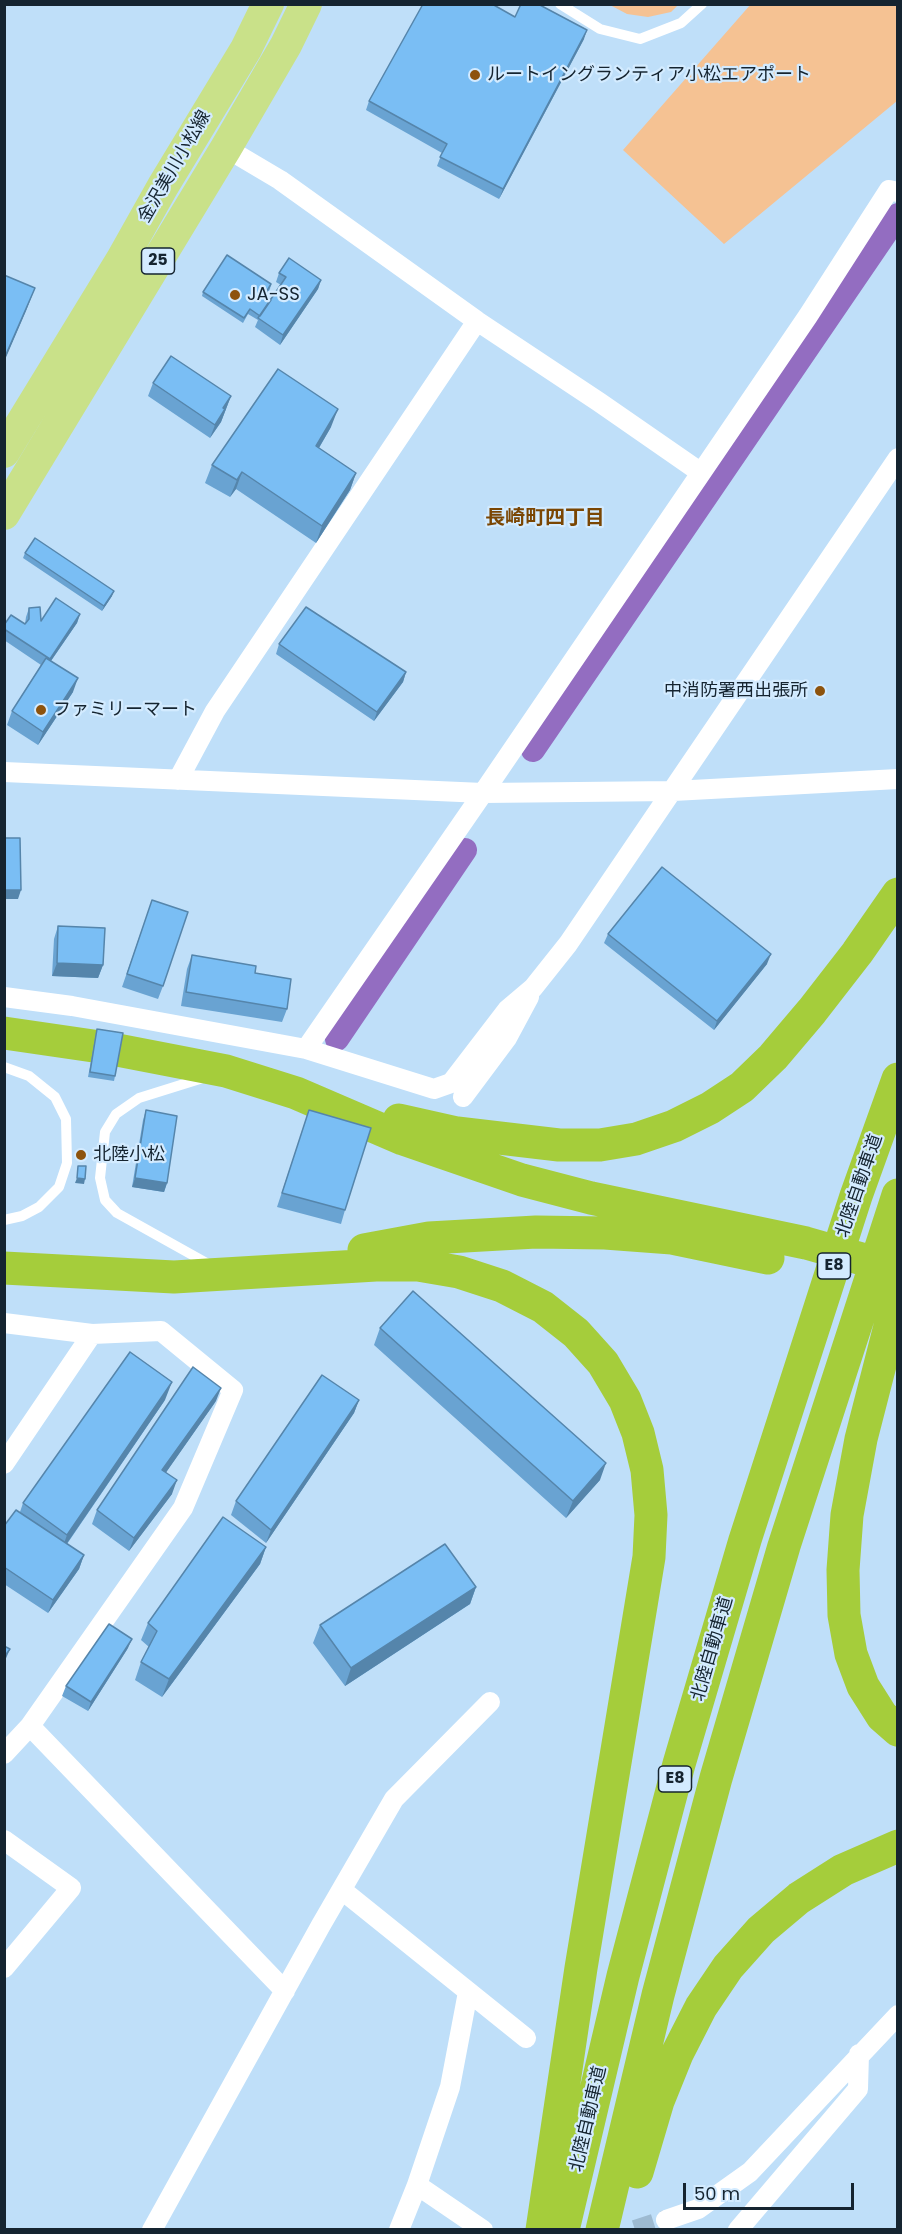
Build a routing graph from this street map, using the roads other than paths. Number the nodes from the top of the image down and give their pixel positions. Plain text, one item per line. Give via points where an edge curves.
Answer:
1 (268, 4) edge
2 (306, 4) edge
3 (560, 4) edge
4 (702, 4) edge
5 (226, 148) junction
6 (897, 192) edge
7 (477, 321) junction
8 (4, 452) edge
9 (897, 458) edge
10 (700, 472) junction
11 (4, 514) edge
12 (895, 774) edge
13 (7, 776) edge
14 (178, 780) junction
15 (673, 791) junction
16 (483, 793) junction
17 (897, 894) edge
18 (533, 988) junction
19 (4, 997) edge
20 (4, 1034) edge
21 (306, 1049) junction
22 (4, 1067) edge
23 (226, 1071) junction
24 (897, 1079) edge
25 (296, 1093) junction
26 (463, 1097) dead end
27 (895, 1201) edge
28 (4, 1220) edge
29 (4, 1268) edge
30 (272, 1271) junction
31 (897, 1272) edge
32 (228, 1275) junction
33 (897, 1295) edge
34 (4, 1323) edge
35 (92, 1334) junction
36 (4, 1464) edge
37 (490, 1702) dead end
38 (30, 1726) junction
39 (897, 1730) edge
40 (4, 1754) edge
41 (4, 1840) edge
42 (897, 1846) edge
43 (342, 1890) junction
44 (4, 1968) edge
45 (285, 1991) junction
46 (468, 1992) junction
47 (895, 2023) edge
48 (526, 2038) dead end
49 (859, 2055) junction
50 (417, 2185) junction
51 (666, 2220) tunnel mouth
52 (152, 2229) edge
53 (399, 2229) edge
54 (483, 2229) edge
55 (542, 2229) edge
56 (563, 2229) edge
57 (602, 2229) edge
58 (620, 2229) edge
59 (738, 2229) edge

1 - 8 main road, 金沢美川小松線 / 25 via 246,49 123,259
2 - 5 main road, 25
3 - 4 lane via 600,29 640,39 681,24
5 - 7 street via 280,180
5 - 11 main road, 25
6 - 10 street via 890,190
7 - 10 street
7 - 14 street via 215,711
9 - 15 street
10 - 16 street
12 - 15 street
13 - 14 street
14 - 16 street
15 - 16 street
15 - 18 street via 568,944
16 - 21 street
17 - 25 highway via 812,1011 742,1087 674,1126 636,1139 600,1145 559,1145 503,1139 417,1124
18 - 21 street via 507,1010 451,1083 434,1089
18 - 26 street via 507,1038
19 - 21 street
20 - 23 highway via 107,1048
22 - 28 lane via 29,1076 55,1097 66,1119 67,1162 58,1187 39,1207
23 - 25 highway
23 - 32 lane via 139,1098 116,1114 105,1132 100,1178 105,1200 117,1213
24 - 56 highway, 北陸自動車道 / E8 via 745,1540 679,1764 623,1976
25 - 31 highway via 403,1139 522,1180 806,1244
27 - 57 highway, 北陸自動車道 / E8 via 784,1545 716,1778 658,1995
29 - 32 highway
30 - 32 highway
30 - 33 highway via 429,1238 605,1233 672,1238 735,1250
30 - 55 highway via 418,1265 459,1272 502,1286 543,1307 576,1333 603,1362 638,1433 647,1470 651,1515 649,1557
33 - 39 highway via 861,1439 847,1515 843,1570 844,1615 851,1654 863,1686 882,1716
34 - 35 street
35 - 36 street
35 - 38 street via 161,1331 233,1390 183,1508
37 - 43 street via 394,1799
38 - 40 street
38 - 45 street
41 - 44 street via 71,1888
42 - 58 highway via 843,1870 799,1898 761,1930 728,1967 701,2007 677,2054 658,2102
43 - 45 street
43 - 46 street
45 - 52 street
46 - 48 street
46 - 50 street via 450,2087
47 - 49 street
49 - 51 street via 750,2172 698,2210
49 - 59 street via 858,2089
50 - 53 street
50 - 54 street

